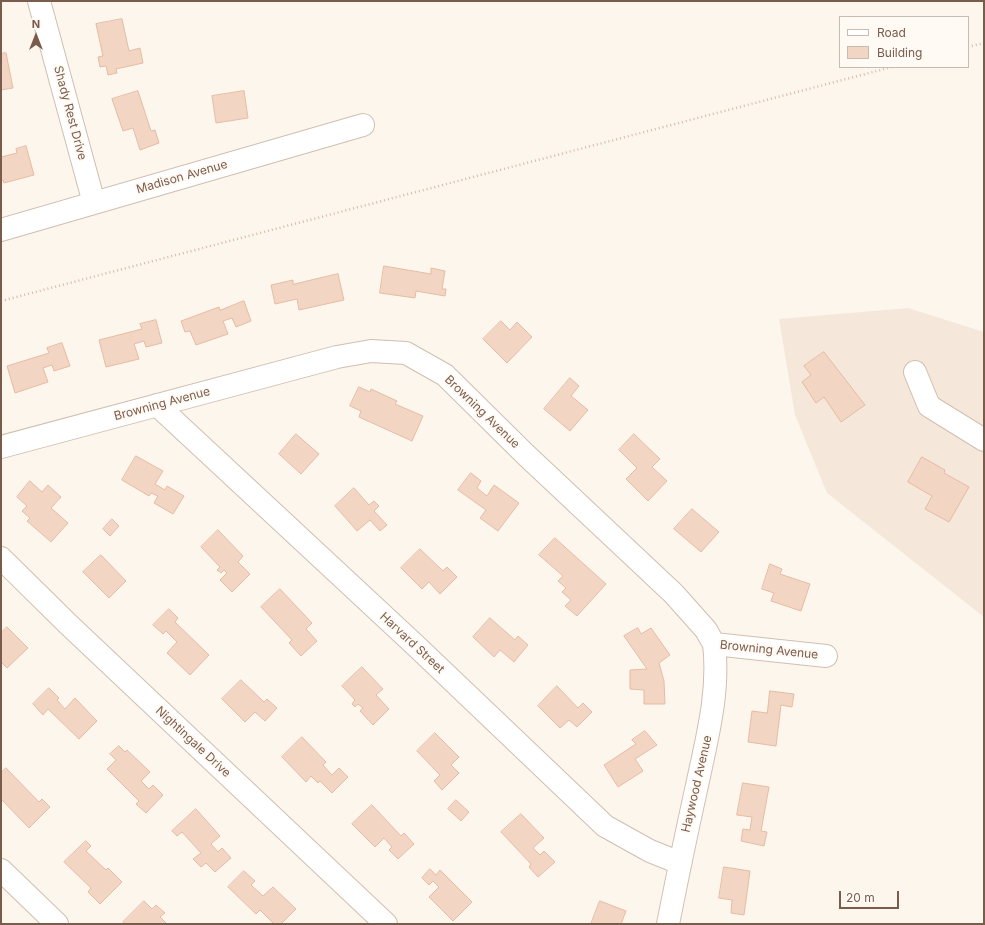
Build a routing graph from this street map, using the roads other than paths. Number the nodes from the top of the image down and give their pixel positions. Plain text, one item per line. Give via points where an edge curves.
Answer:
1 (39, 1) edge
2 (363, 125) dead end
3 (94, 203) junction
4 (1, 230) edge
5 (915, 372) dead end
6 (157, 405) junction
7 (984, 440) edge
8 (1, 447) edge
9 (1, 558) edge
10 (714, 644) junction
11 (826, 656) dead end
12 (680, 863) junction
13 (1, 870) edge
14 (57, 924) edge
15 (386, 924) edge
16 (668, 924) edge

1 - 3 street, Shady Rest Drive
2 - 3 street, Madison Avenue
3 - 4 street, Madison Avenue
5 - 7 street via 929,406
6 - 8 street, Browning Avenue
6 - 10 street, Browning Avenue via 337,357 371,351 406,353 446,375 526,455 674,594 706,630
6 - 12 street, Harvard Street via 605,826 650,851
9 - 15 street, Nightingale Drive
10 - 11 street, Browning Avenue
10 - 12 street, Haywood Avenue via 716,664 712,718
12 - 16 street, Haywood Avenue
13 - 14 street

